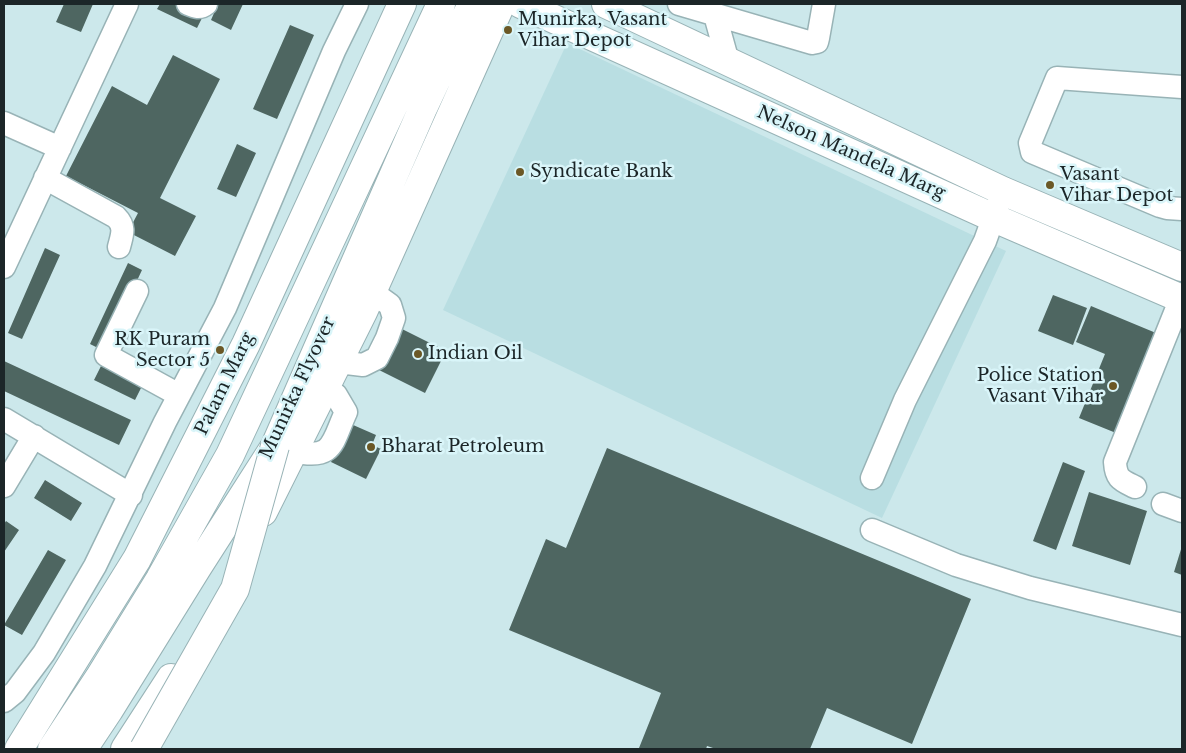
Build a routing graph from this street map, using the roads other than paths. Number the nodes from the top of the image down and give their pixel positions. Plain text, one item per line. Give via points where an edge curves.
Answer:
1 (127, 4) edge
2 (188, 4) edge
3 (206, 4) edge
4 (357, 4) edge
5 (402, 4) edge
6 (441, 4) edge
7 (472, 4) edge
8 (501, 4) edge
9 (521, 4) edge
10 (606, 4) edge
11 (679, 4) edge
12 (824, 4) edge
13 (715, 15) junction
14 (728, 62) junction
15 (1182, 87) edge
16 (4, 123) edge
17 (60, 148) junction
18 (45, 178) junction
19 (1003, 191) junction
20 (1182, 209) edge
21 (994, 218) junction
22 (119, 247) dead end
23 (6, 254) edge
24 (1182, 267) edge
25 (137, 291) dead end
26 (1182, 298) edge
27 (179, 395) junction
28 (4, 419) edge
29 (34, 436) junction
30 (284, 448) junction
31 (872, 478) dead end
32 (4, 486) edge
33 (1135, 488) dead end
34 (130, 495) junction
35 (872, 530) dead end
36 (1182, 625) edge
37 (4, 701) edge
38 (25, 738) edge
39 (4, 739) edge
40 (52, 749) edge
41 (83, 749) edge
42 (125, 749) edge
43 (144, 749) edge

1 - 17 street
2 - 3 street via 197,8
4 - 27 street via 225,308
5 - 38 main road, Palam Marg via 246,344 137,559
6 - 40 main road, Munirka Flyover via 230,455 160,579
7 - 30 main road, Munirka Flyover via 422,108
8 - 30 main road via 326,388
9 - 21 main road, Nelson Mandela Marg
10 - 14 main road, Nelson Mandela Marg
11 - 13 street
12 - 13 street via 818,38 814,43
13 - 14 street
14 - 19 main road, Nelson Mandela Marg
15 - 20 street via 1057,78 1030,147 1032,152 1160,206
16 - 17 street
17 - 18 street
18 - 22 street via 122,222
18 - 23 street
19 - 21 street
19 - 24 main road, Nelson Mandela Marg
21 - 26 main road, Nelson Mandela Marg
21 - 31 street via 905,400
25 - 27 street via 106,355
26 - 33 street via 1115,462 1120,480
27 - 34 street
28 - 29 street
29 - 32 street
29 - 34 street
30 - 41 main road, Munirka Flyover, bridge via 197,568
30 - 42 main road via 215,608
30 - 43 main road, bridge via 236,589
34 - 37 street via 95,566 44,653 15,692
35 - 36 street via 956,565 1030,588
38 - 39 main road via 19,734

